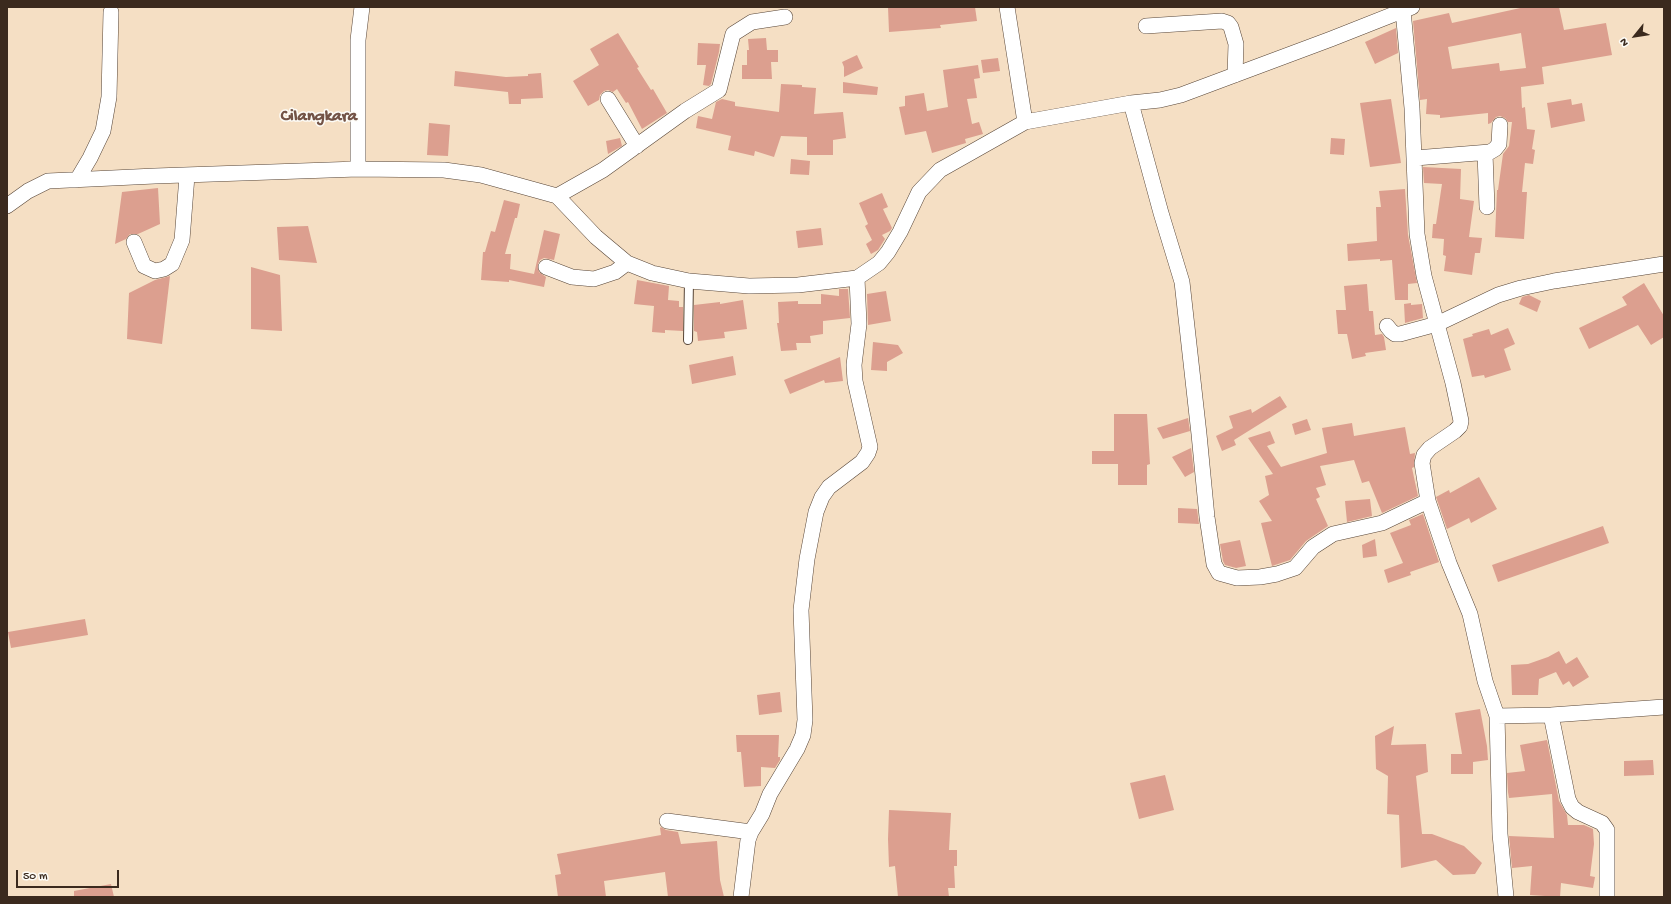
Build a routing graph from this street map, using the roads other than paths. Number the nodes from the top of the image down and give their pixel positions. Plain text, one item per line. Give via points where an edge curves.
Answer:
1 (362, 7) edge
2 (1007, 7) edge
3 (1407, 9) edge
4 (112, 12) dead end
5 (785, 17) dead end
6 (1146, 26) dead end
7 (1235, 75) junction
8 (608, 99) dead end
9 (1131, 103) junction
10 (1024, 122) junction
11 (1500, 125) dead end
12 (637, 146) junction
13 (1485, 153) junction
14 (1415, 158) junction
15 (358, 169) junction
16 (187, 176) junction
17 (77, 180) junction
18 (557, 196) junction
19 (8, 204) edge
20 (1487, 207) dead end
21 (134, 242) dead end
22 (627, 263) junction
23 (1664, 264) edge
24 (546, 267) dead end
25 (857, 278) junction
26 (689, 280) junction
27 (1437, 324) junction
28 (1387, 326) dead end
29 (688, 340) dead end
30 (1428, 501) junction
31 (1664, 706) edge
32 (1551, 715) junction
33 (1497, 716) junction
34 (667, 821) dead end
35 (751, 832) junction
36 (741, 897) edge
37 (1506, 897) edge
38 (1608, 897) edge

1 - 15 street via 358,48
2 - 10 street
3 - 7 street
3 - 14 street
4 - 17 street via 109,97 103,131
5 - 12 street via 752,22 734,34 719,90
6 - 7 street via 1222,21 1228,23 1236,44
7 - 9 street via 1181,95
8 - 12 street
9 - 10 street
9 - 30 street via 1182,282 1206,517 1214,564 1219,572 1237,578 1260,577 1295,568 1313,547 1333,534 1382,523
10 - 25 street via 940,170 919,192 888,252 879,263
11 - 13 street via 1499,144 1496,149
12 - 18 street via 603,170
13 - 14 street
13 - 20 street
14 - 27 street via 1417,234 1424,276
15 - 16 street
15 - 18 street via 451,170 481,175
16 - 17 street
16 - 21 street via 182,240 172,264 155,271 144,266
17 - 19 street via 48,181
18 - 22 street via 596,237
22 - 24 street via 615,272 594,279 572,277
22 - 26 street via 652,273
23 - 27 street via 1520,288 1498,295
25 - 26 street via 784,286 749,286
25 - 35 street via 859,324 854,365 855,381 870,447 862,462 829,487 822,496 816,512 801,610 805,720 803,735
26 - 29 lane
27 - 28 street via 1400,334 1395,334
27 - 30 street via 1461,421 1455,431 1424,455 1422,463
30 - 33 street via 1470,614 1485,681
31 - 32 street
32 - 33 street
32 - 38 street via 1568,799 1578,812 1602,824 1607,830
33 - 37 street via 1500,834
34 - 35 street
35 - 36 street

